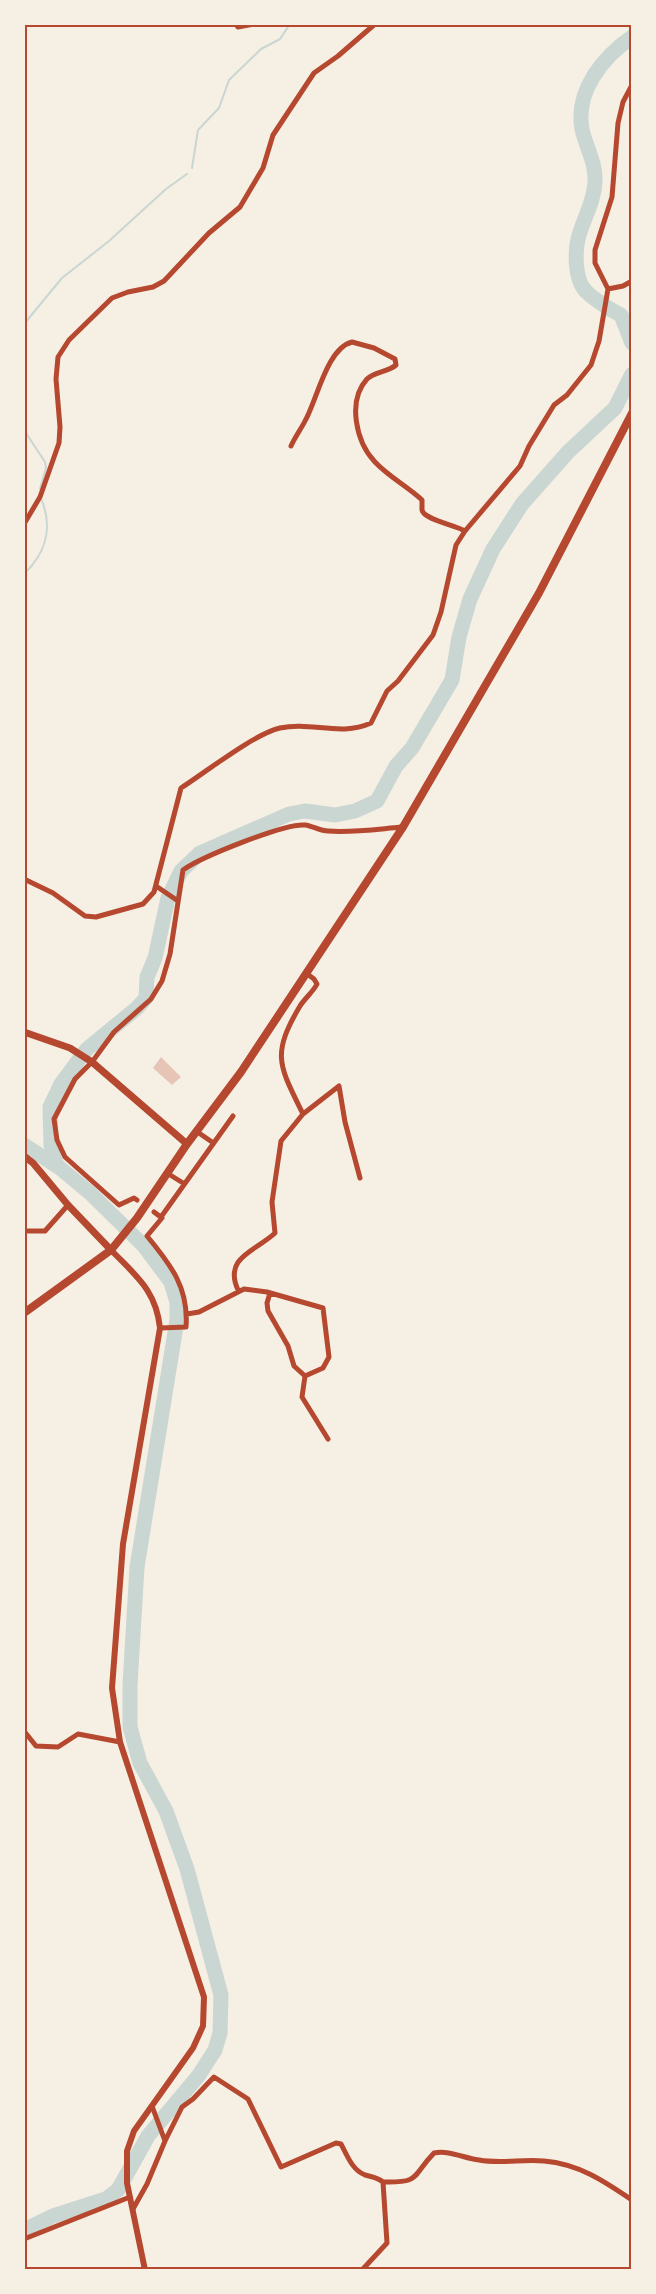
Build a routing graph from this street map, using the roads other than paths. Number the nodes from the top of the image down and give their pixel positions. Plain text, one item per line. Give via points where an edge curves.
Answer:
1 (236, 24) edge
2 (254, 24) edge
3 (375, 24) edge
4 (632, 85) edge
5 (632, 280) edge
6 (608, 289) junction
7 (632, 413) edge
8 (291, 446) dead end
9 (24, 524) edge
10 (465, 531) junction
11 (403, 827) junction
12 (24, 879) edge
13 (157, 888) junction
14 (177, 901) junction
15 (306, 973) junction
16 (24, 1032) edge
17 (90, 1060) junction
18 (303, 1114) junction
19 (233, 1116) dead end
20 (196, 1131) junction
21 (212, 1142) junction
22 (187, 1144) junction
23 (24, 1156) edge
24 (167, 1173) junction
25 (360, 1178) dead end
26 (183, 1183) junction
27 (137, 1200) dead end
28 (68, 1205) junction
29 (154, 1212) dead end
30 (160, 1217) junction
31 (24, 1231) edge
32 (111, 1250) junction
33 (238, 1290) junction
34 (270, 1293) junction
35 (24, 1313) edge
36 (187, 1314) junction
37 (163, 1328) junction
38 (305, 1377) junction
39 (328, 1439) dead end
40 (24, 1731) edge
41 (120, 1742) junction
42 (152, 2106) junction
43 (164, 2138) junction
44 (383, 2182) junction
45 (130, 2196) junction
46 (632, 2200) edge
47 (133, 2209) junction
48 (24, 2239) edge
49 (145, 2270) edge
50 (362, 2270) edge

1 - 2 street
3 - 9 street via 314,73 273,135 263,168 240,207 164,281 112,298 69,340 58,357 59,443 40,497
4 - 6 street via 618,123 612,197 595,250 596,263
5 - 6 street
6 - 10 street via 591,365 554,405 520,466
7 - 11 highway via 539,593
8 - 10 street via 341,347 352,342 387,354 395,359 396,365 367,379 357,399 356,418 363,441 373,460 422,500 422,510 428,517
10 - 13 street via 456,545 433,635 387,691 371,723 349,730 280,728 254,740 181,788
11 - 14 street via 327,831 305,825 287,827 190,865 183,870
11 - 15 highway
12 - 13 street via 53,893 85,916 96,917 143,904
13 - 14 street
14 - 17 street via 162,981 151,999
15 - 18 street via 317,984 286,1030 280,1058
15 - 20 highway via 241,1072
16 - 17 main road
17 - 22 main road
17 - 27 street via 54,1119 57,1140 66,1157 119,1206
18 - 25 street via 339,1086
18 - 33 street via 281,1142 272,1202 275,1233 246,1252 238,1263 234,1272
19 - 21 street
20 - 21 street
20 - 22 highway
21 - 26 street
22 - 24 highway
23 - 28 main road
24 - 26 street
24 - 32 highway
26 - 30 street
28 - 31 street via 45,1232
28 - 32 main road
29 - 30 street
30 - 36 street via 147,1236 177,1275
32 - 35 highway
32 - 37 street via 149,1290
33 - 34 street
33 - 36 street via 217,1304
34 - 38 street via 268,1311 288,1346 294,1366
34 - 38 street via 323,1308 329,1357 323,1368
36 - 37 street via 186,1327
37 - 41 street via 123,1544 112,1688
38 - 39 street via 302,1397
40 - 41 street via 36,1746 58,1747 78,1734
41 - 42 street via 204,1997 203,2026 197,2041
42 - 43 street
42 - 45 street via 128,2146 126,2172
43 - 44 street via 182,2107 214,2077 249,2099 281,2167 336,2143 341,2144 360,2172
43 - 47 street
44 - 46 street via 412,2180 434,2153 445,2151 478,2160 571,2165 609,2183
44 - 50 street via 387,2243
45 - 47 street
45 - 48 street
47 - 49 street

